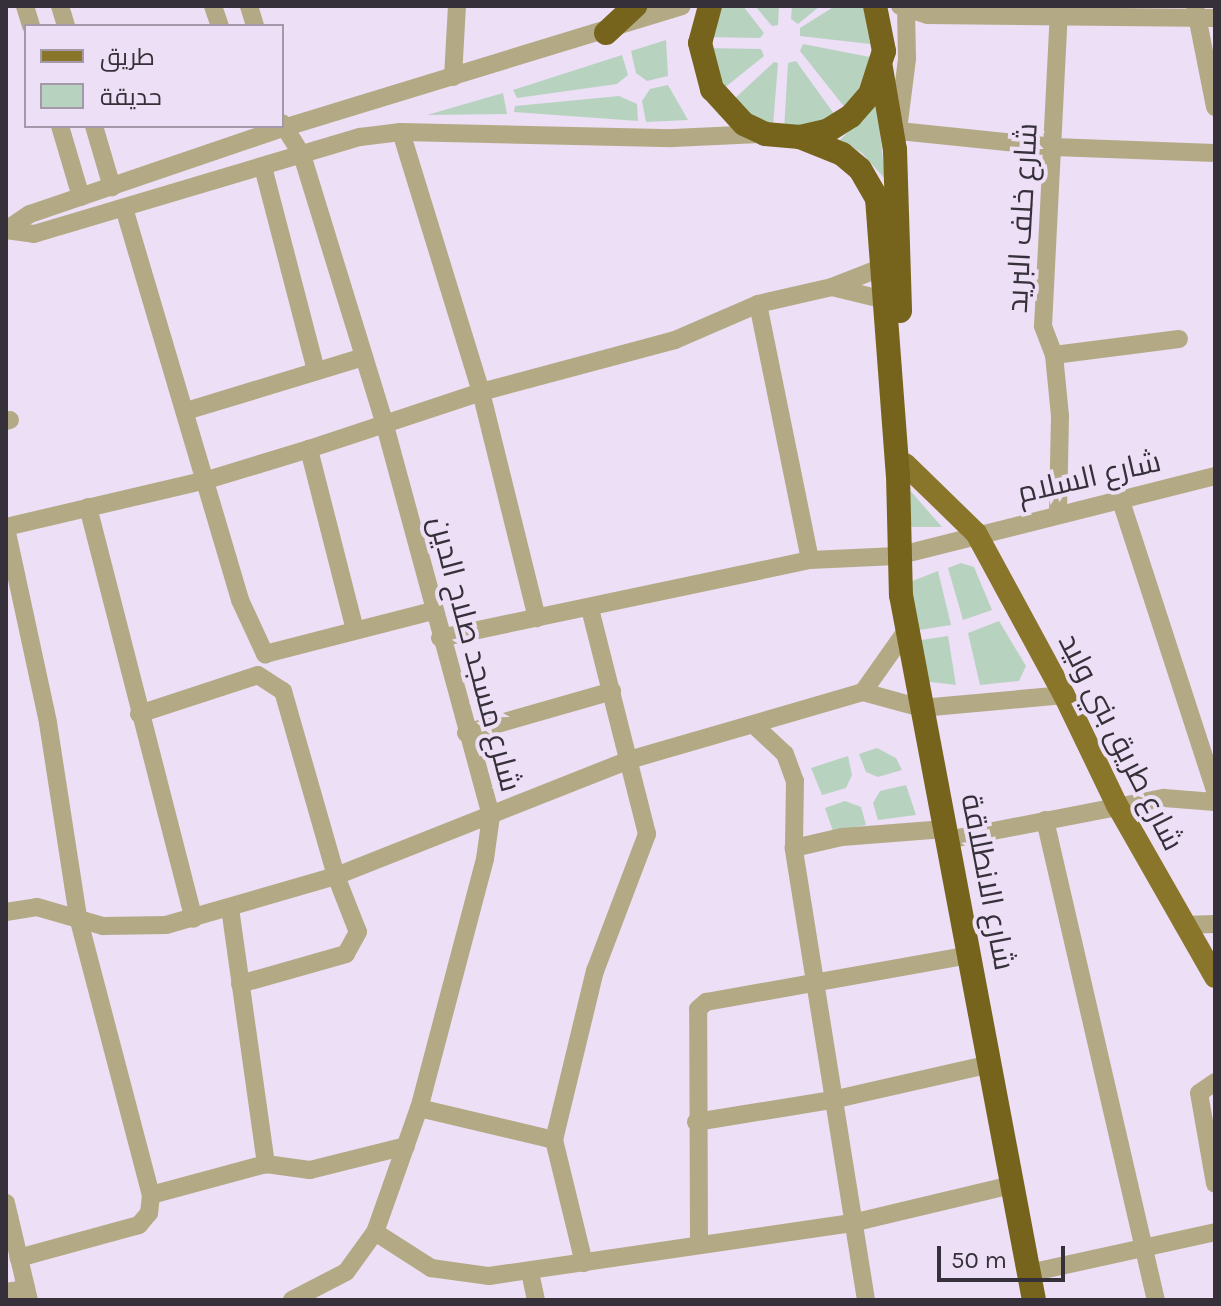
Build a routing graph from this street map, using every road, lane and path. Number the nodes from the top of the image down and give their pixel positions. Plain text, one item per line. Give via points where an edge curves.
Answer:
1 (457, 6) edge
2 (635, 6) edge
3 (682, 6) edge
4 (689, 6) edge
5 (710, 6) edge
6 (1059, 13) edge
7 (892, 14) edge
8 (1203, 15) edge
9 (606, 33) junction
10 (700, 43) junction
11 (881, 68) junction
12 (453, 77) junction
13 (1215, 107) edge
14 (284, 126) edge
15 (61, 128) edge
16 (97, 128) edge
17 (284, 128) edge
18 (254, 132) edge
19 (401, 132) junction
20 (765, 134) junction
21 (800, 137) junction
22 (897, 140) junction
23 (1054, 147) junction
24 (1215, 153) edge
25 (302, 155) junction
26 (263, 167) junction
27 (112, 187) junction
28 (81, 197) junction
29 (124, 208) junction
30 (6, 230) edge
31 (883, 267) junction
32 (832, 287) junction
33 (885, 300) junction
34 (758, 304) junction
35 (1179, 339) dead end
36 (1054, 355) junction
37 (364, 357) junction
38 (316, 371) junction
39 (481, 392) junction
40 (186, 411) junction
41 (384, 422) junction
42 (309, 449) junction
43 (902, 470) junction
44 (1215, 476) edge
45 (207, 480) junction
46 (1120, 498) junction
47 (88, 507) junction
48 (1058, 512) junction
49 (6, 527) edge
50 (976, 533) junction
51 (897, 556) junction
52 (810, 560) junction
53 (590, 608) junction
54 (432, 611) junction
55 (537, 618) junction
56 (355, 630) junction
57 (906, 631) junction
58 (440, 638) junction
59 (612, 691) junction
60 (863, 692) junction
61 (1064, 695) junction
62 (921, 708) junction
63 (139, 714) junction
64 (754, 725) junction
65 (466, 733) junction
66 (629, 760) junction
67 (1215, 791) edge
68 (1215, 802) edge
69 (1117, 805) junction
70 (491, 816) junction
71 (1045, 820) junction
72 (946, 835) junction
73 (794, 848) junction
74 (336, 876) junction
75 (230, 908) junction
76 (6, 912) edge
77 (78, 917) junction
78 (194, 919) junction
79 (1215, 924) edge
80 (1183, 925) junction
81 (970, 955) junction
82 (1215, 977) edge
83 (812, 982) junction
84 (240, 984) junction
85 (990, 1064) junction
86 (1215, 1082) edge
87 (832, 1100) junction
88 (419, 1108) junction
89 (696, 1122) junction
90 (554, 1140) junction
91 (406, 1146) junction
92 (266, 1164) junction
93 (1215, 1184) edge
94 (1011, 1185) junction
95 (151, 1195) junction
96 (6, 1203) edge
97 (852, 1223) junction
98 (375, 1232) junction
99 (1215, 1232) edge
100 (699, 1245) junction
101 (1146, 1245) junction
102 (18, 1258) junction
103 (584, 1263) junction
104 (530, 1272) junction
105 (1029, 1273) junction
106 (6, 1292) edge
107 (28, 1294) edge
108 (292, 1300) edge
109 (536, 1300) edge
110 (866, 1300) edge
111 (1034, 1300) edge
112 (1156, 1300) edge

1 - 12 street
2 - 9 highway
3 - 9 street
4 - 10 highway
5 - 10 highway
6 - 7 street
6 - 8 street
6 - 23 street, شارع خلف البريد
7 - 11 highway
7 - 22 street
8 - 13 street
9 - 12 street
10 - 20 highway via 715,94 744,124
11 - 21 highway via 870,94 851,116 827,131
11 - 22 highway
12 - 14 street
15 - 28 street
16 - 27 street
17 - 25 street, شلرع مسجد صلاح الدين
18 - 27 street
19 - 20 street via 673,138
19 - 25 street via 360,137
19 - 39 street
20 - 21 highway
21 - 31 highway via 842,154 870,182 881,223
22 - 23 street
22 - 43 highway
23 - 24 street
23 - 36 street, شارع خلف البريد via 1043,326
25 - 26 street
25 - 37 street, شلرع مسجد صلاح الدين
26 - 29 street
26 - 38 street
27 - 28 street
28 - 30 street via 30,214
29 - 30 street via 34,234
29 - 40 street
31 - 32 street
31 - 33 highway
32 - 33 street
32 - 34 street
33 - 43 highway
34 - 39 street via 675,340
34 - 52 street
35 - 36 street
36 - 48 street, شارع خلف البريد via 1060,416
37 - 38 street
37 - 41 street, شلرع مسجد صلاح الدين
38 - 40 street
39 - 41 street
39 - 55 street
40 - 45 street
41 - 42 street
41 - 54 street, شلرع مسجد صلاح الدين
42 - 45 street
42 - 56 street
43 - 50 main road, شارع طريق بني وليد
43 - 51 highway, شارع الانطلاقة
44 - 46 street, شارع السلام
45 - 47 street
45 - 56 street via 240,600 265,654
46 - 48 street, شارع السلام
46 - 67 street
47 - 49 street
47 - 63 street
48 - 50 street, شارع السلام
49 - 77 street via 48,723
50 - 51 street, شارع السلام
50 - 61 main road, شارع طريق بني وليد
51 - 52 street, شارع السلام
51 - 57 highway, شارع الانطلاقة
52 - 53 street, شارع السلام
53 - 55 street, شارع السلام
53 - 59 street
54 - 56 street
54 - 58 street, شلرع مسجد صلاح الدين
55 - 58 street, شارع السلام
57 - 60 street
57 - 62 highway, شارع الانطلاقة
58 - 65 street, شلرع مسجد صلاح الدين
59 - 65 street
59 - 66 street
60 - 62 street
60 - 64 street
61 - 62 street
61 - 69 main road, شارع طريق بني وليد
62 - 72 highway, شارع الانطلاقة
63 - 74 street via 258,675 273,681 283,691
63 - 78 street
64 - 66 street
64 - 73 street via 785,754 795,781
65 - 70 street, شلرع مسجد صلاح الدين
66 - 70 street
66 - 90 street via 646,845 595,971
68 - 69 street via 1164,798
69 - 71 street
69 - 80 main road, شارع طريق بني وليد
70 - 74 street
70 - 88 street, شلرع مسجد صلاح الدين via 485,859
71 - 72 street
71 - 101 street
72 - 73 street via 842,837
72 - 81 highway, شارع الانطلاقة
73 - 83 street
74 - 75 street
74 - 84 street via 358,932 355,946 346,954
75 - 78 street
75 - 84 street
76 - 77 street via 37,907
77 - 78 street via 127,928
77 - 95 street
79 - 80 street
80 - 82 main road, شارع طريق بني وليد
81 - 83 street
81 - 85 highway, شارع الانطلاقة
83 - 87 street
83 - 89 street via 706,1002 698,1009
84 - 92 street
85 - 87 street
85 - 94 highway, شارع الانطلاقة
86 - 93 street via 1199,1093
87 - 89 street
87 - 97 street
88 - 90 street
88 - 91 street, شلرع مسجد صلاح الدين
89 - 100 street
90 - 103 street
91 - 92 street via 310,1170
91 - 98 street, شلرع مسجد صلاح الدين
92 - 95 street
94 - 97 street
94 - 105 highway, شارع الانطلاقة
95 - 102 street via 149,1213 139,1225
96 - 102 street
97 - 100 street
97 - 110 street
98 - 104 street via 431,1268 489,1276
98 - 108 street, شلرع مسجد صلاح الدين via 346,1272
99 - 101 street
100 - 103 street
101 - 105 street
101 - 112 street
102 - 107 street
103 - 104 street
104 - 109 street
105 - 111 highway, شارع الانطلاقة
106 - 107 street

